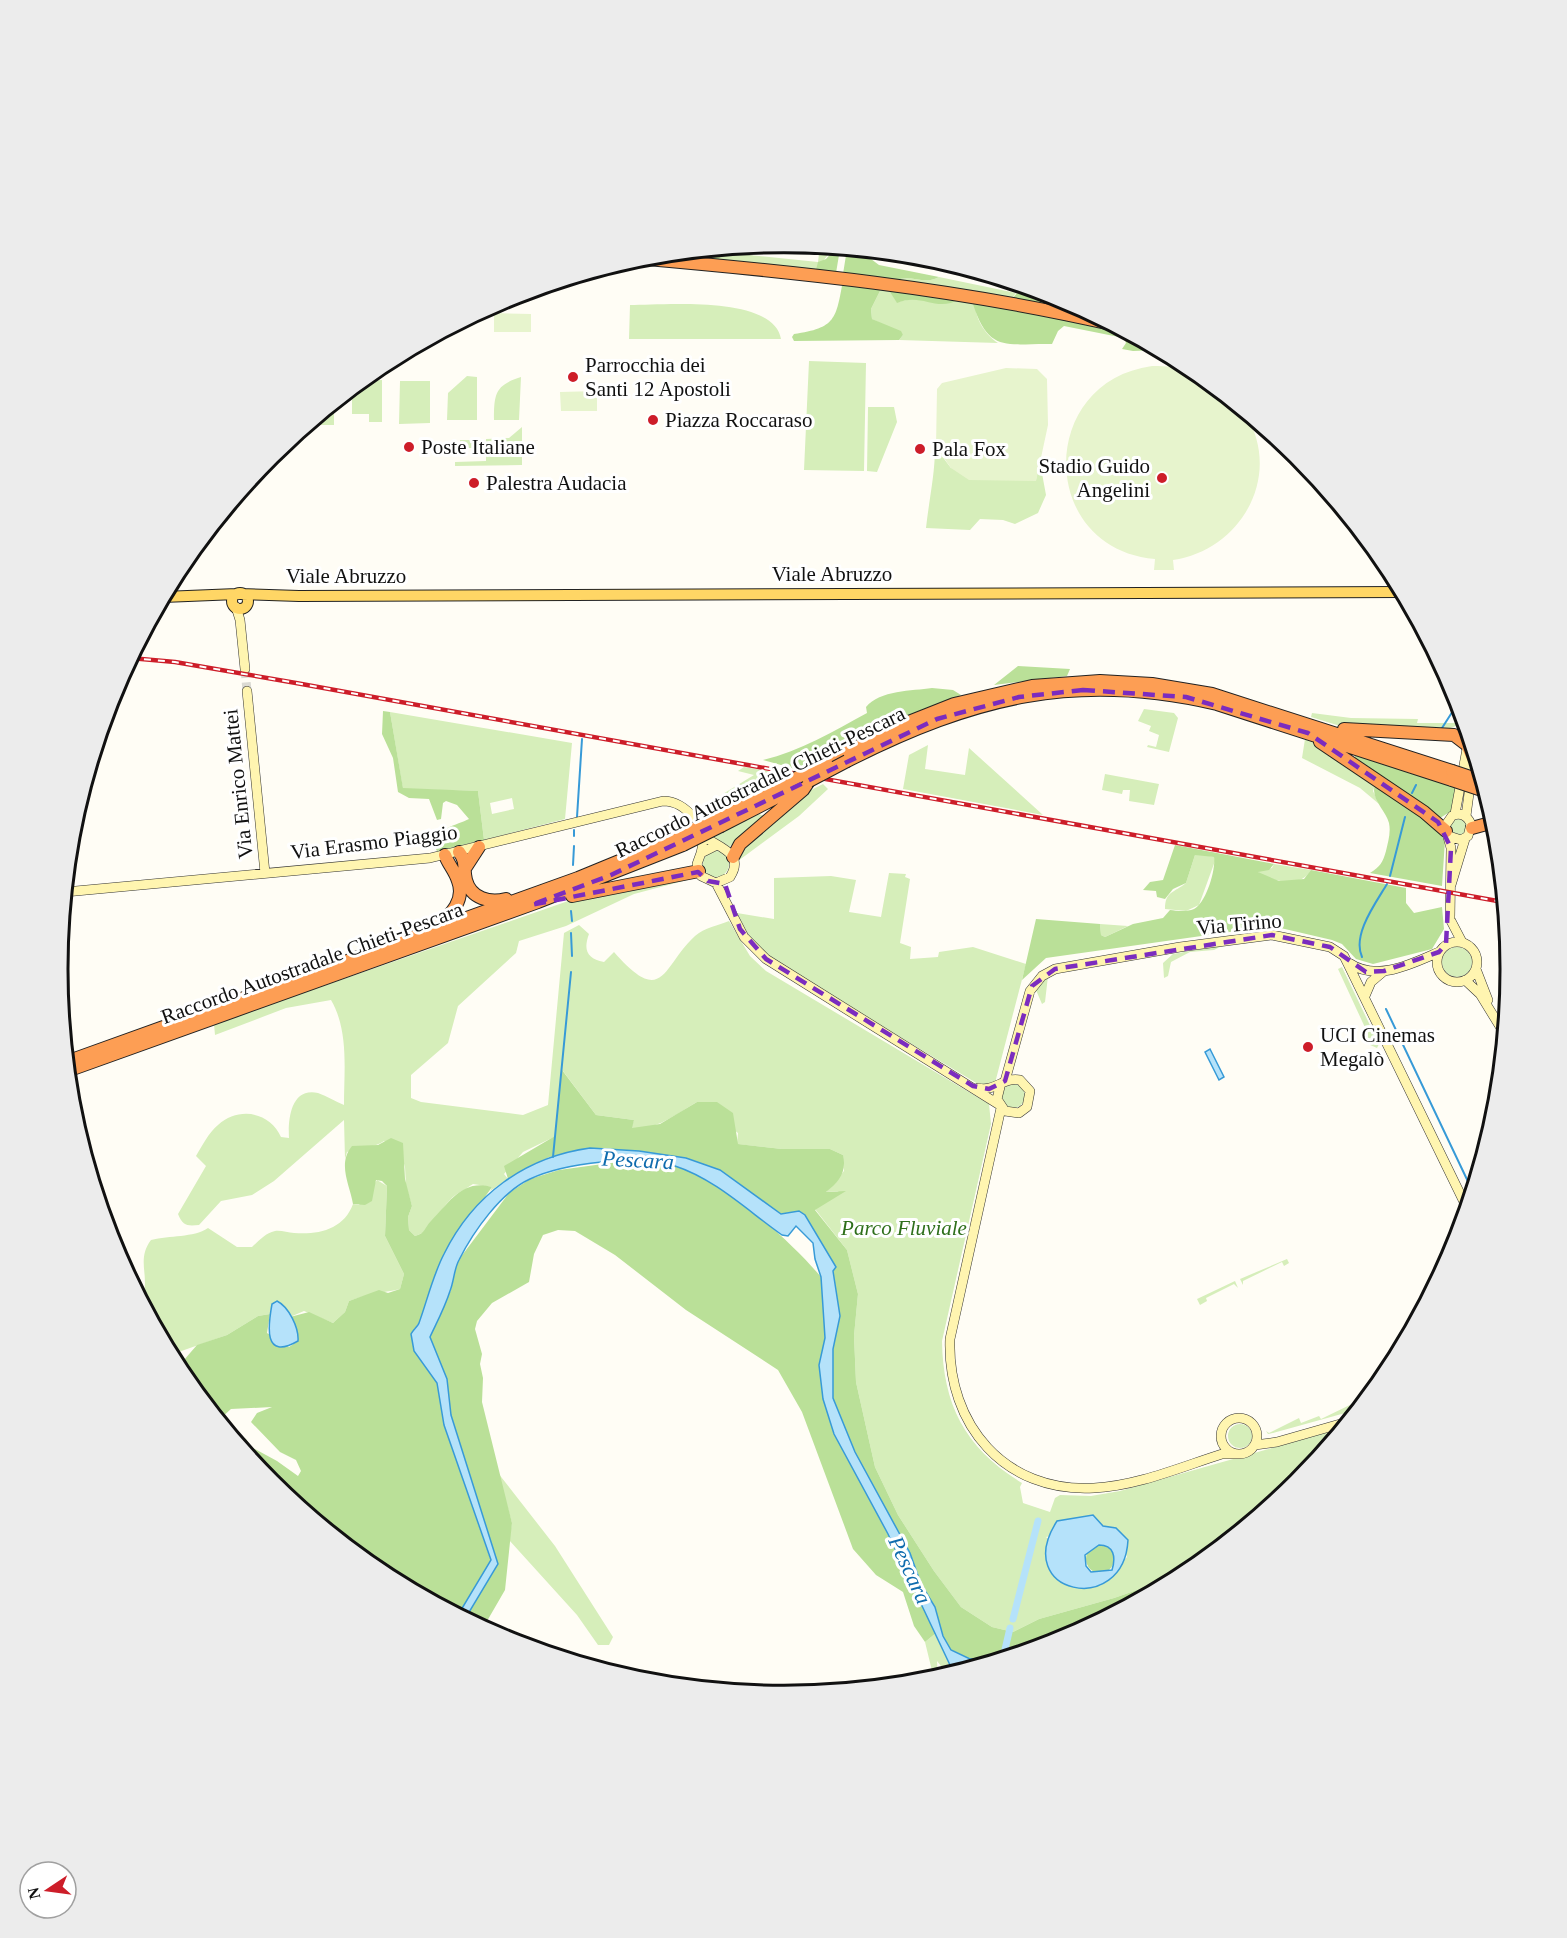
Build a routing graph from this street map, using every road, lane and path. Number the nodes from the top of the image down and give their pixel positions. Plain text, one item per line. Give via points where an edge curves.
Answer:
1 (672, 262) edge
2 (1079, 318) edge
3 (1392, 592) edge
4 (172, 597) edge
5 (239, 601) junction
6 (245, 669) tunnel mouth
7 (1130, 686) junction
8 (1159, 689) junction
9 (247, 691) tunnel mouth
10 (956, 708) junction
11 (1323, 729) junction
12 (1458, 730) edge
13 (1308, 733) junction
14 (1447, 734) junction
15 (1462, 740) edge
16 (1466, 753) edge
17 (1452, 775) junction
18 (1473, 775) edge
19 (1474, 779) edge
20 (799, 785) junction
21 (1476, 786) edge
22 (1455, 814) junction
23 (1485, 824) edge
24 (1468, 828) junction
25 (1448, 833) junction
26 (702, 835) junction
27 (682, 841) junction
28 (715, 846) junction
29 (479, 847) junction
30 (459, 852) junction
31 (701, 853) junction
32 (445, 855) junction
33 (733, 857) junction
34 (466, 867) junction
35 (699, 872) junction
36 (265, 873) junction
37 (728, 879) junction
38 (716, 883) junction
39 (1450, 888) junction
40 (72, 891) edge
41 (545, 891) junction
42 (531, 905) junction
43 (730, 908) junction
44 (1450, 919) junction
45 (402, 942) junction
46 (1462, 942) junction
47 (1443, 948) junction
48 (1347, 962) junction
49 (1414, 962) junction
50 (1438, 968) junction
51 (1476, 969) junction
52 (1384, 971) junction
53 (1465, 980) junction
54 (1365, 996) junction
55 (1493, 1013) junction
56 (1497, 1021) edge
57 (74, 1059) edge
58 (75, 1068) edge
59 (1003, 1084) junction
60 (973, 1086) junction
61 (1000, 1106) junction
62 (1462, 1198) edge
63 (1335, 1425) edge
64 (1255, 1445) junction
65 (1240, 1454) junction

1 - 2 highway via 864,280
3 - 5 main road, Viale Abruzzo via 262,596
4 - 5 main road, Viale Abruzzo via 219,596
5 - 6 street
7 - 8 highway, Raccordo Autostradale Chieti-Pescara
7 - 10 highway, Raccordo Autostradale Chieti-Pescara via 1065,691
7 - 10 highway, Raccordo Autostradale Chieti-Pescara via 1073,682 1004,691
8 - 11 highway, Raccordo Autostradale Chieti-Pescara via 1233,699
8 - 13 highway, Raccordo Autostradale Chieti-Pescara
9 - 36 street, Via Enrico Mattei
10 - 20 highway, Raccordo Autostradale Chieti-Pescara, bridge
10 - 20 highway, Raccordo Autostradale Chieti-Pescara, bridge via 901,724 826,763
11 - 14 highway
11 - 17 highway, Raccordo Autostradale Chieti-Pescara
12 - 14 highway
13 - 17 highway, Raccordo Autostradale Chieti-Pescara
13 - 25 highway via 1424,812
14 - 15 highway
16 - 22 street
17 - 19 highway, Raccordo Autostradale Chieti-Pescara, bridge
17 - 21 highway, Raccordo Autostradale Chieti-Pescara, bridge
18 - 24 street
20 - 27 highway, Raccordo Autostradale Chieti-Pescara, bridge
20 - 33 highway
22 - 24 street
22 - 25 street via 1446,822
23 - 24 highway
24 - 25 street via 1456,840
24 - 39 street
25 - 39 street
26 - 28 street, Via Erasmo Piaggio
26 - 29 street, Via Erasmo Piaggio via 683,806 663,801
26 - 31 street
27 - 41 highway, Raccordo Autostradale Chieti-Pescara
27 - 42 highway, Raccordo Autostradale Chieti-Pescara
28 - 31 street
28 - 33 street via 726,849
29 - 30 street, Via Erasmo Piaggio
29 - 34 highway
30 - 32 street, Via Erasmo Piaggio
30 - 34 highway
31 - 35 street
32 - 36 street, Via Erasmo Piaggio
32 - 45 highway via 459,883 457,906 444,920 406,934
33 - 37 street via 734,870
34 - 41 highway via 469,887 488,901 534,889
35 - 38 street
35 - 42 highway
36 - 40 street, Via Erasmo Piaggio
37 - 38 street
37 - 43 street
38 - 43 street
39 - 44 street
41 - 45 highway, Raccordo Autostradale Chieti-Pescara
42 - 58 highway, Raccordo Autostradale Chieti-Pescara
43 - 60 street via 744,937 766,960
44 - 46 street
44 - 47 street
45 - 57 highway, Raccordo Autostradale Chieti-Pescara
46 - 47 street
46 - 51 street via 1476,955
47 - 49 street
47 - 50 street
48 - 52 street via 1366,972
48 - 54 street, Via Tirino
48 - 59 street, Via Tirino via 1330,947 1272,935 1055,969 1042,976 1030,991
49 - 50 street
49 - 52 street
50 - 53 street via 1446,979
51 - 53 street
51 - 55 street
52 - 54 street via 1371,982
53 - 55 street
54 - 62 street, Via Tirino
55 - 56 street
59 - 60 street via 984,1089
59 - 61 street via 997,1095
59 - 61 street via 1016,1079 1023,1082 1030,1091 1030,1099 1019,1113 1009,1113
60 - 61 street
61 - 65 street via 950,1339 954,1391 964,1417 979,1439 1002,1462 1023,1475 1071,1489 1118,1485 1222,1454
63 - 64 street
64 - 65 street
64 - 65 street via 1257,1433 1251,1423 1242,1419 1229,1421 1222,1430 1222,1442 1229,1451

